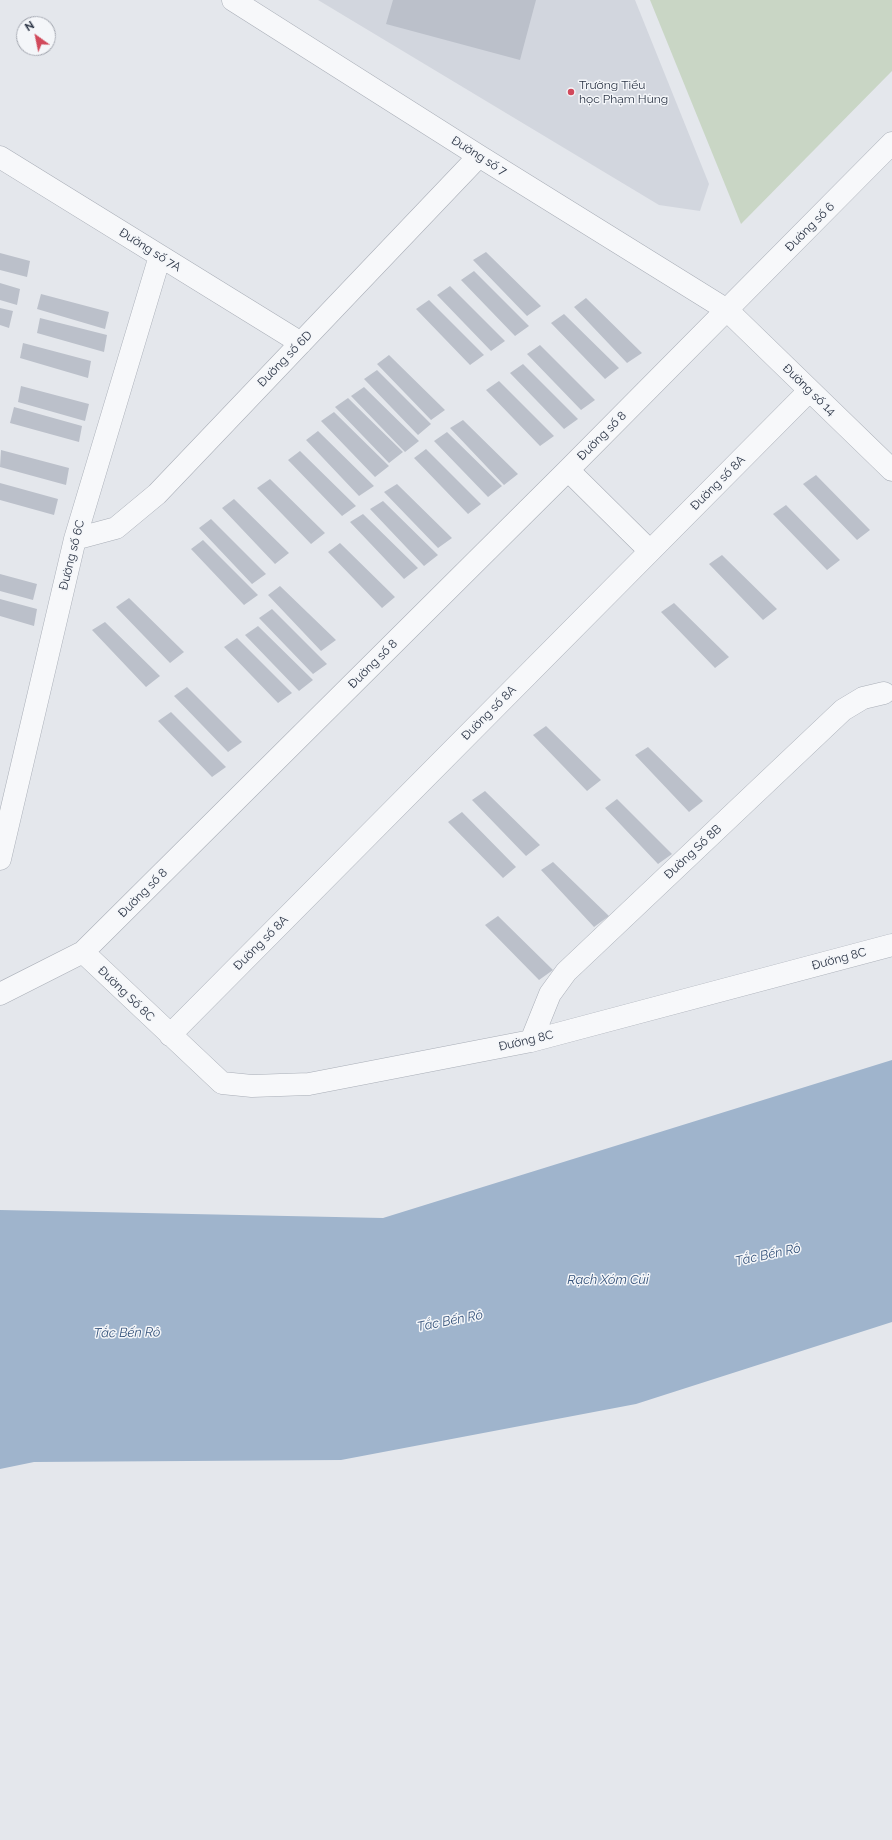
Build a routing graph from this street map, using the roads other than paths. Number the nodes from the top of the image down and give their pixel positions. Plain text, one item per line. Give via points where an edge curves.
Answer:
1 (233, 0) edge
2 (892, 143) edge
3 (479, 156) junction
4 (0, 157) edge
5 (160, 256) junction
6 (727, 310) junction
7 (301, 343) junction
8 (809, 391) junction
9 (568, 470) junction
10 (892, 470) edge
11 (75, 539) junction
12 (650, 551) junction
13 (884, 693) dead end
14 (0, 859) edge
15 (892, 945) edge
16 (83, 952) junction
17 (0, 994) edge
18 (170, 1035) junction
19 (531, 1041) junction

1 - 3 street, Đường số 7
2 - 6 street, Đường số 6
3 - 6 street, Đường số 7
3 - 7 street, Đường số 6D
4 - 5 street, Đường số 7A
5 - 7 street, Đường số 7A
5 - 11 street, Đường số 6C
6 - 8 street, Đường số 14
6 - 9 street, Đường số 8
7 - 11 street, Đường số 6D via 157,494 116,528
8 - 10 street, Đường số 14
8 - 12 street, Đường số 8A
9 - 12 street
9 - 16 street, Đường số 8
11 - 14 street, Đường số 6C
12 - 18 street, Đường số 8A
13 - 19 street, Đường Số 8B via 863,698 843,710 566,972 550,994
15 - 19 street, Đường 8C
16 - 17 street, Đường số 8
16 - 18 street, Đường Số 8C
18 - 19 street, Đường 8C via 222,1083 252,1086 309,1084

